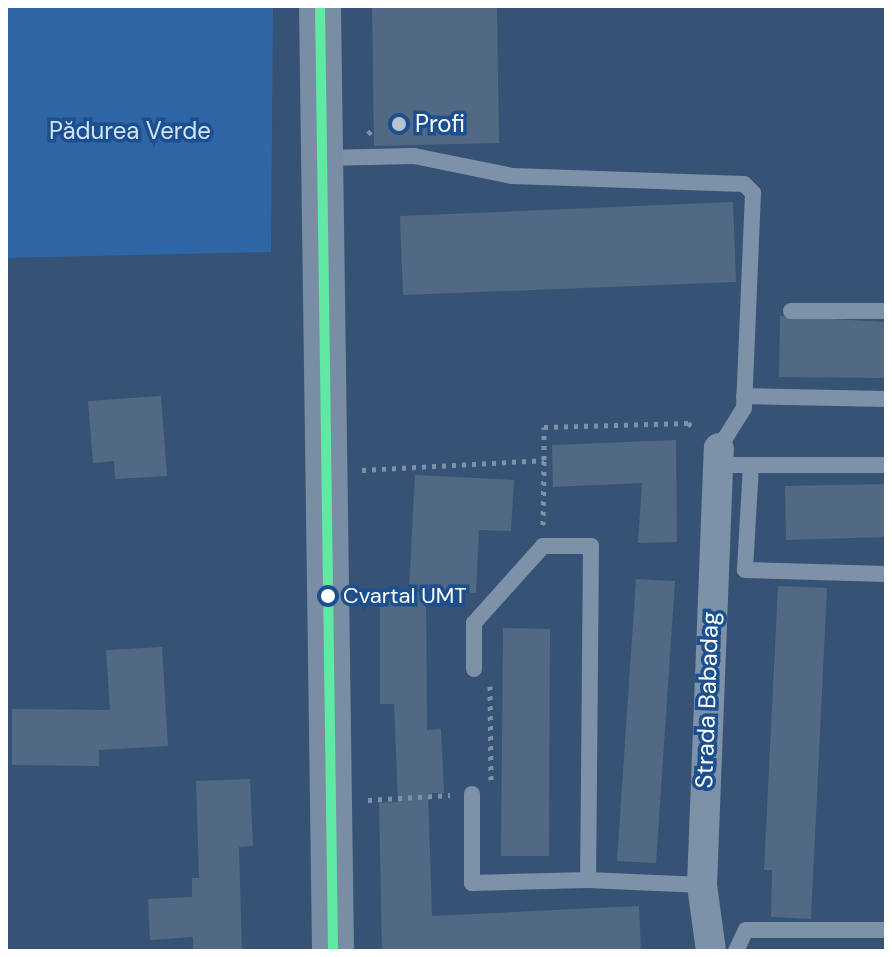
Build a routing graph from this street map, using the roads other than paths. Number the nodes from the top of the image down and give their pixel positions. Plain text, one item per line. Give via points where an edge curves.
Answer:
1 (320, 6) edge
2 (323, 158) junction
3 (791, 311) dead end
4 (886, 311) edge
5 (744, 396) junction
6 (886, 399) edge
7 (718, 456) junction
8 (751, 465) junction
9 (886, 465) edge
10 (886, 574) edge
11 (474, 669) road end
12 (472, 794) road end
13 (588, 880) junction
14 (702, 885) junction
15 (886, 930) edge
16 (333, 951) edge
17 (711, 951) edge
18 (736, 951) edge

1 - 2 main road
2 - 5 lane via 414,156 512,176 744,184 753,193
2 - 16 main road
3 - 4 lane
5 - 6 lane
5 - 7 lane
7 - 8 lane
7 - 14 street, Strada Babadag
8 - 9 lane
8 - 10 lane via 745,570
11 - 13 lane via 474,623 543,546 591,546
12 - 13 lane via 472,883
13 - 14 lane
14 - 17 street, Strada Babadag
15 - 18 lane via 746,930

